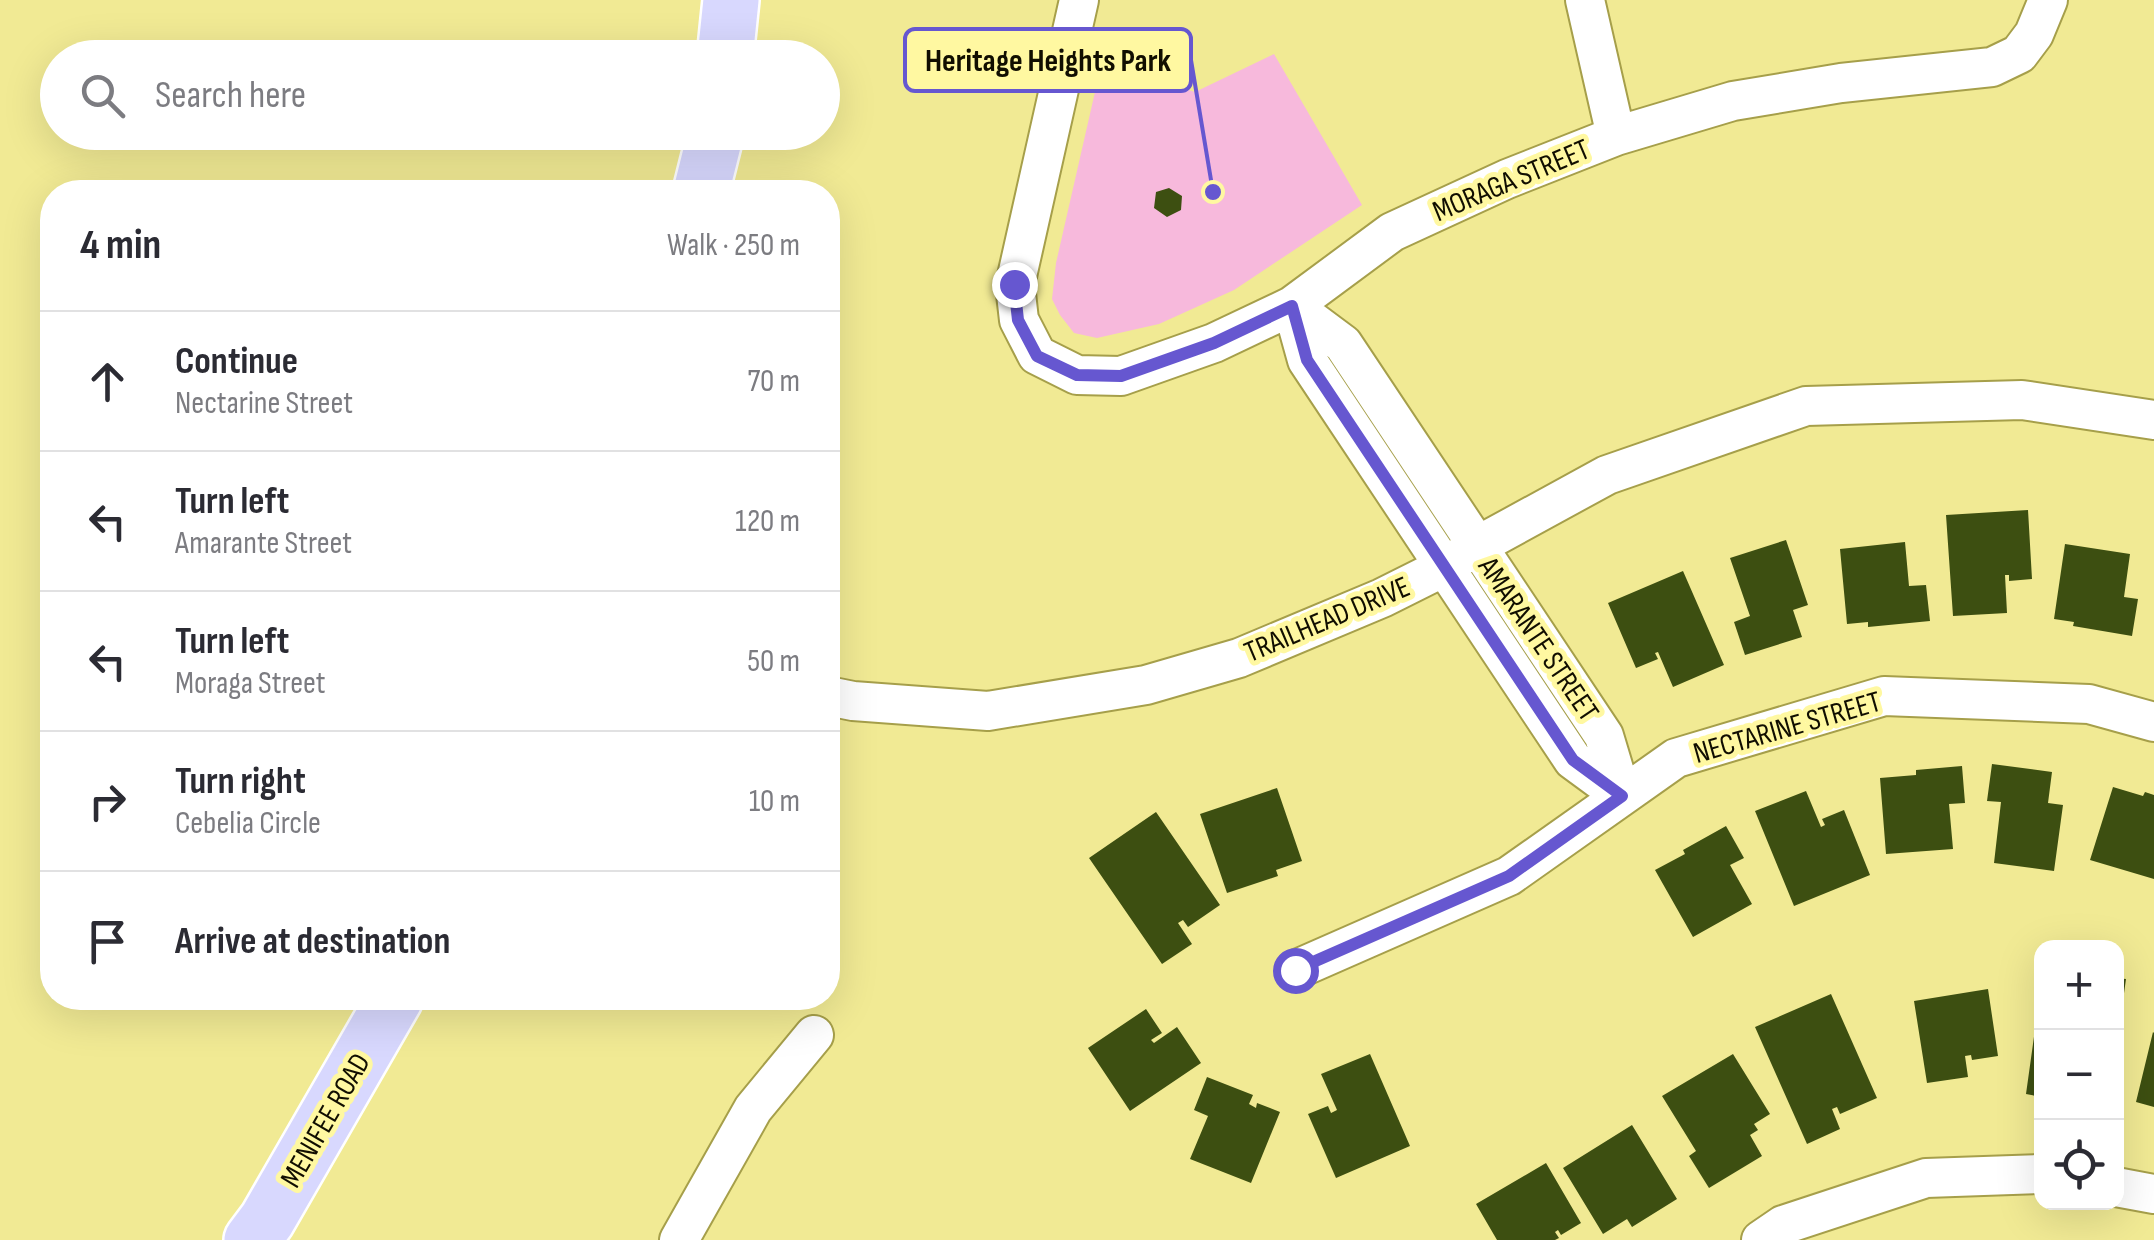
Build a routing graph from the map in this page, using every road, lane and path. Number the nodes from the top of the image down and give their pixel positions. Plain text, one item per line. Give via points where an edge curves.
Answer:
1 (731, 0) edge
2 (1079, 0) edge
3 (1585, 0) edge
4 (2048, 0) edge
5 (726, 40) edge
6 (1616, 136) junction
7 (712, 150) edge
8 (704, 180) edge
9 (1292, 306) junction
10 (2154, 420) edge
11 (1476, 546) junction
12 (1444, 568) junction
13 (840, 698) edge
14 (2154, 722) edge
15 (1622, 796) junction
16 (1295, 970) dead end
17 (388, 1010) edge
18 (814, 1036) dead end
19 (2034, 1174) edge
20 (2124, 1188) edge
21 (2154, 1194) edge
22 (252, 1240) edge
23 (679, 1240) edge
24 (1762, 1240) edge

1 - 5 main road
2 - 9 street, MORAGA STREET via 1014,284 1018,320 1037,356 1077,375 1121,376
3 - 6 street
4 - 6 street, MORAGA STREET via 2019,54 1992,67 1734,101
6 - 9 street, MORAGA STREET via 1392,232
7 - 8 main road
9 - 11 street, AMARANTE STREET via 1342,344
9 - 12 street, AMARANTE STREET via 1307,360
10 - 11 street, TRAILHEAD DRIVE via 2022,400 1806,406 1607,475
11 - 12 street, TRAILHEAD DRIVE
11 - 15 street, AMARANTE STREET via 1604,736
12 - 13 street, TRAILHEAD DRIVE via 1239,658 1146,685 988,711
12 - 15 street, AMARANTE STREET via 1573,760
14 - 15 street, NECTARINE STREET via 2089,704 1884,696 1676,758
15 - 16 street, NECTARINE STREET via 1509,876
17 - 22 main road, MENIFEE ROAD
18 - 23 street via 753,1109
19 - 24 street via 1926,1178 1783,1225
20 - 21 street

